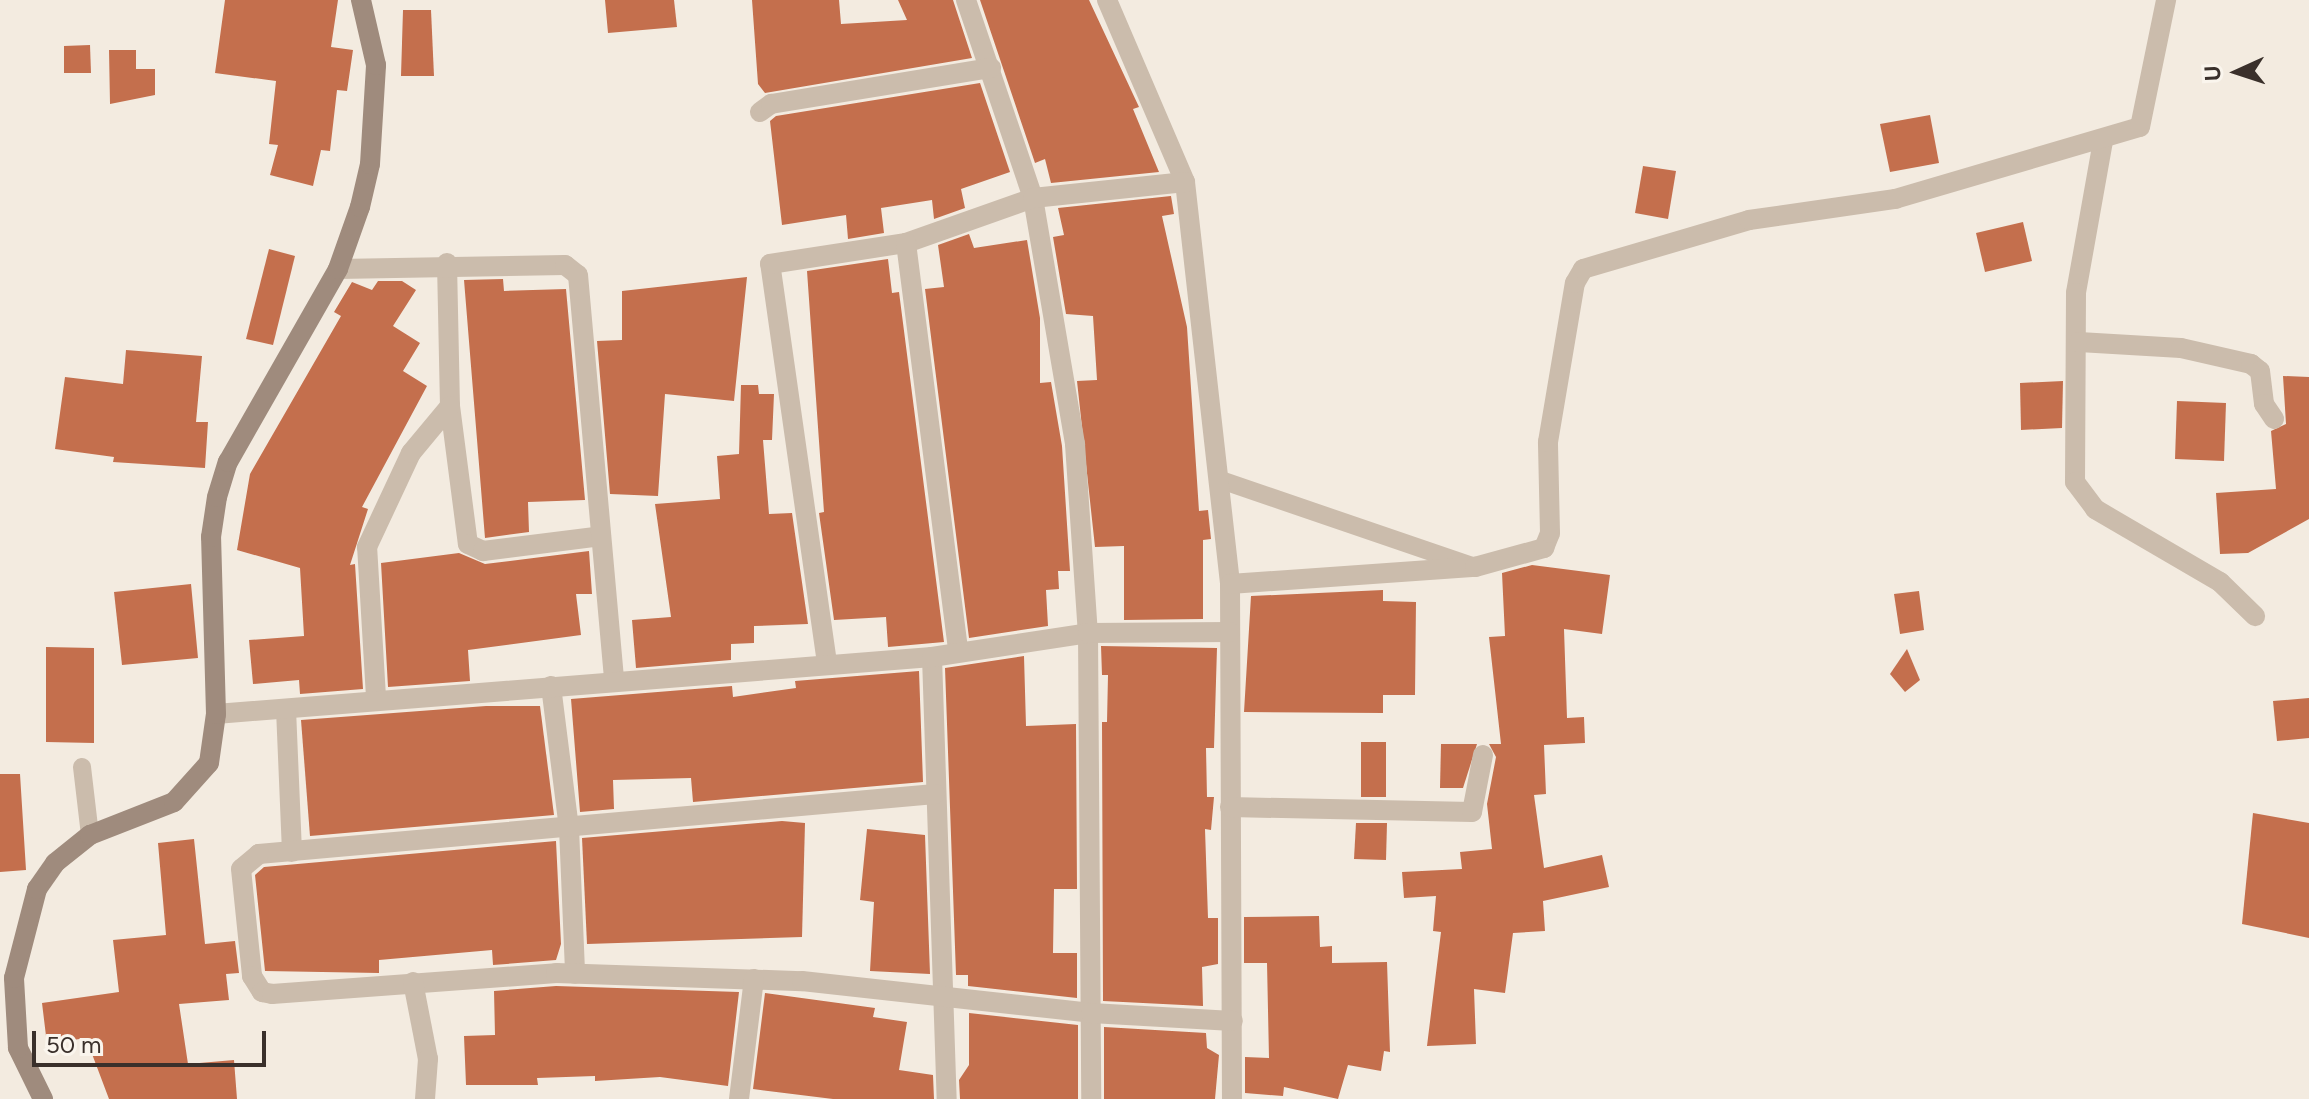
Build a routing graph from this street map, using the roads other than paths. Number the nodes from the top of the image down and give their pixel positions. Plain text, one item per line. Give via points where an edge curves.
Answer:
1 (361, 0) edge
2 (966, 0) edge
3 (1107, 0) edge
4 (2166, 0) edge
5 (991, 68) junction
6 (760, 112) dead end
7 (2103, 141) junction
8 (1185, 182) junction
9 (1033, 198) junction
10 (906, 243) junction
11 (447, 263) junction
12 (338, 269) junction
13 (2079, 342) junction
14 (450, 406) junction
15 (2274, 419) dead end
16 (1218, 479) junction
17 (601, 536) junction
18 (1475, 567) junction
19 (1230, 584) junction
20 (2255, 616) dead end
21 (1230, 632) junction
22 (1088, 633) junction
23 (958, 651) junction
24 (932, 657) junction
25 (827, 663) junction
26 (614, 681) junction
27 (551, 686) junction
28 (376, 697) junction
29 (286, 709) junction
30 (216, 714) junction
31 (1483, 755) dead end
32 (82, 767) dead end
33 (935, 794) junction
34 (1230, 807) junction
35 (569, 828) junction
36 (90, 835) junction
37 (292, 852) junction
38 (575, 974) junction
39 (754, 979) junction
40 (413, 982) junction
41 (945, 996) junction
42 (1091, 1013) junction
43 (1233, 1021) junction
44 (43, 1099) edge
45 (425, 1099) edge
46 (739, 1099) edge
47 (947, 1099) edge
48 (1091, 1099) edge
49 (1232, 1099) edge

1 - 12 street via 376,65 374,122 360,207
2 - 5 street
3 - 8 street
4 - 7 street via 2140,127
5 - 6 street via 771,104
5 - 9 street
7 - 13 street via 2076,293
7 - 18 street via 1895,199 1749,220 1583,269 1575,283 1548,442 1550,533 1535,552
8 - 9 street
8 - 16 street
9 - 10 street
9 - 22 street via 1075,444
10 - 23 street
10 - 25 street via 770,264
11 - 12 street
11 - 14 street
11 - 17 street via 565,265 578,275
12 - 30 street via 228,462 217,497 211,537
13 - 15 street via 2181,348 2251,364 2260,371 2264,404
13 - 20 street via 2073,468 2081,496 2220,582
14 - 17 street via 472,548
14 - 28 street via 411,453 367,547
16 - 18 lane
16 - 19 street
17 - 26 street
18 - 19 street
19 - 21 street
21 - 22 street
21 - 34 street
22 - 23 street
22 - 42 street
23 - 24 street
24 - 25 street
24 - 33 street
25 - 26 street
26 - 27 street
27 - 28 street
27 - 35 street
28 - 29 street
29 - 30 street
29 - 37 street
30 - 36 street via 209,763 190,790 131,822
31 - 34 street via 1472,812
32 - 36 lane
33 - 35 street
33 - 41 street
34 - 43 street
35 - 37 street
35 - 38 street
36 - 44 street via 55,863 37,889 14,978 18,1048
37 - 40 street via 259,854 241,869 256,986 272,994
38 - 39 street
38 - 40 street
39 - 41 street
39 - 46 street
40 - 45 street via 428,1059
41 - 42 street
41 - 47 street
42 - 43 street
42 - 48 street
43 - 49 street

